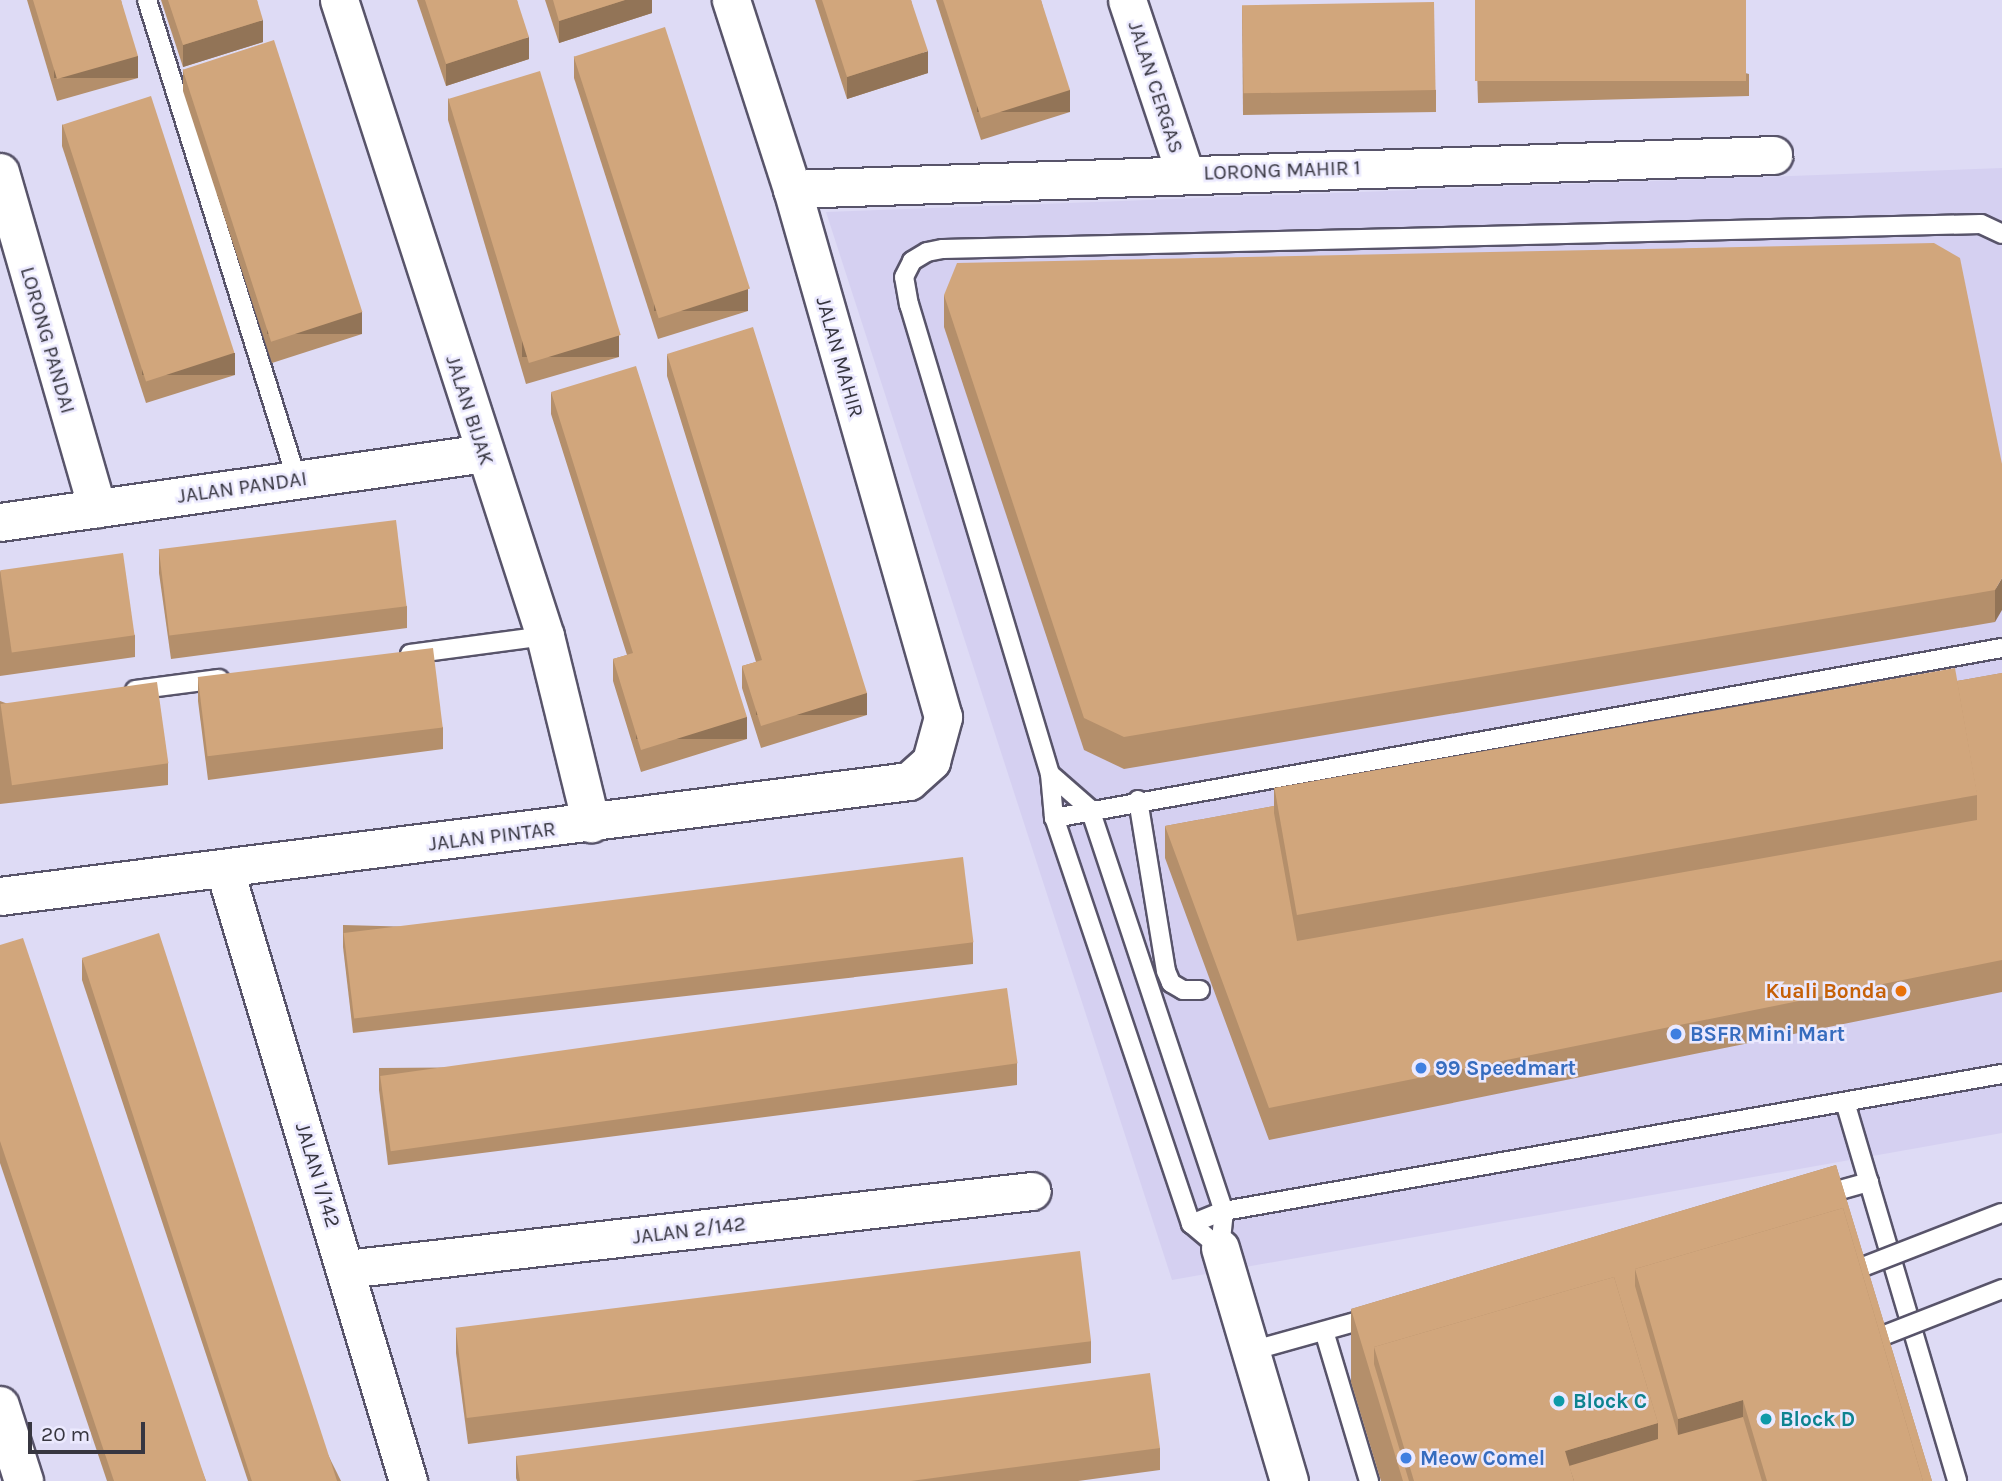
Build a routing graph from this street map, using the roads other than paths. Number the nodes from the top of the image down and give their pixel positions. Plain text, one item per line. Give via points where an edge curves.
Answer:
1 (147, 0) edge
2 (339, 0) edge
3 (731, 0) edge
4 (1127, 0) edge
5 (1773, 155) dead end
6 (0, 172) edge
7 (1185, 173) junction
8 (792, 189) junction
9 (2002, 234) edge
10 (483, 453) junction
11 (297, 480) junction
12 (97, 508) junction
13 (0, 522) edge
14 (545, 636) junction
15 (2002, 648) edge
16 (386, 657) edge
17 (234, 677) edge
18 (110, 693) edge
19 (943, 717) joint
20 (1050, 774) junction
21 (1138, 800) junction
22 (1090, 808) junction
23 (1054, 818) junction
24 (591, 823) junction
25 (225, 870) junction
26 (0, 897) edge
27 (1200, 990) dead end
28 (2000, 1077) edge
29 (1845, 1102) junction
30 (1869, 1182) junction
31 (1031, 1191) dead end
32 (1803, 1200) edge
33 (1224, 1211) junction
34 (2002, 1213) edge
35 (1191, 1224) junction
36 (1220, 1248) junction
37 (346, 1269) junction
38 (1847, 1273) edge
39 (2002, 1290) edge
40 (1391, 1312) edge
41 (1324, 1331) junction
42 (1867, 1342) edge
43 (1251, 1351) junction
44 (0, 1406) edge
45 (14, 1470) edge
46 (408, 1481) edge
47 (1289, 1481) edge
48 (1369, 1481) edge
49 (1957, 1481) edge

1 - 11 lane
2 - 10 street, JALAN BIJAK
3 - 8 street, JALAN MAHIR
4 - 7 street, JALAN CERGAS
5 - 7 street, LORONG MAHIR 1
6 - 12 street, LORONG PANDAI
7 - 8 street, LORONG MAHIR 1
8 - 19 street, JALAN MAHIR
9 - 20 lane via 1981,224 1967,224 927,251 912,261 904,277 909,304
10 - 11 street, JALAN PANDAI
10 - 14 street, JALAN BIJAK
11 - 12 street, JALAN PANDAI
12 - 13 street, JALAN PANDAI
14 - 16 lane
14 - 24 street, JALAN BIJAK
15 - 21 lane
17 - 18 lane
19 - 24 street, JALAN PINTAR via 932,761 909,781
20 - 22 lane
20 - 23 lane
21 - 22 lane
21 - 27 lane via 1166,971 1171,983 1183,990
22 - 23 lane
22 - 33 lane
23 - 35 lane
24 - 25 street, JALAN PINTAR
25 - 26 street, JALAN PINTAR
25 - 37 street, JALAN 1/142
28 - 29 lane
29 - 30 lane
29 - 33 lane
30 - 32 lane
30 - 49 lane
31 - 37 street, JALAN 2/142
33 - 35 lane
33 - 36 lane
34 - 38 lane, bridge
35 - 36 lane
36 - 43 street
37 - 46 street, JALAN 1/142
39 - 42 lane, bridge
40 - 41 lane
41 - 43 lane
41 - 48 lane
43 - 47 street
44 - 45 street

